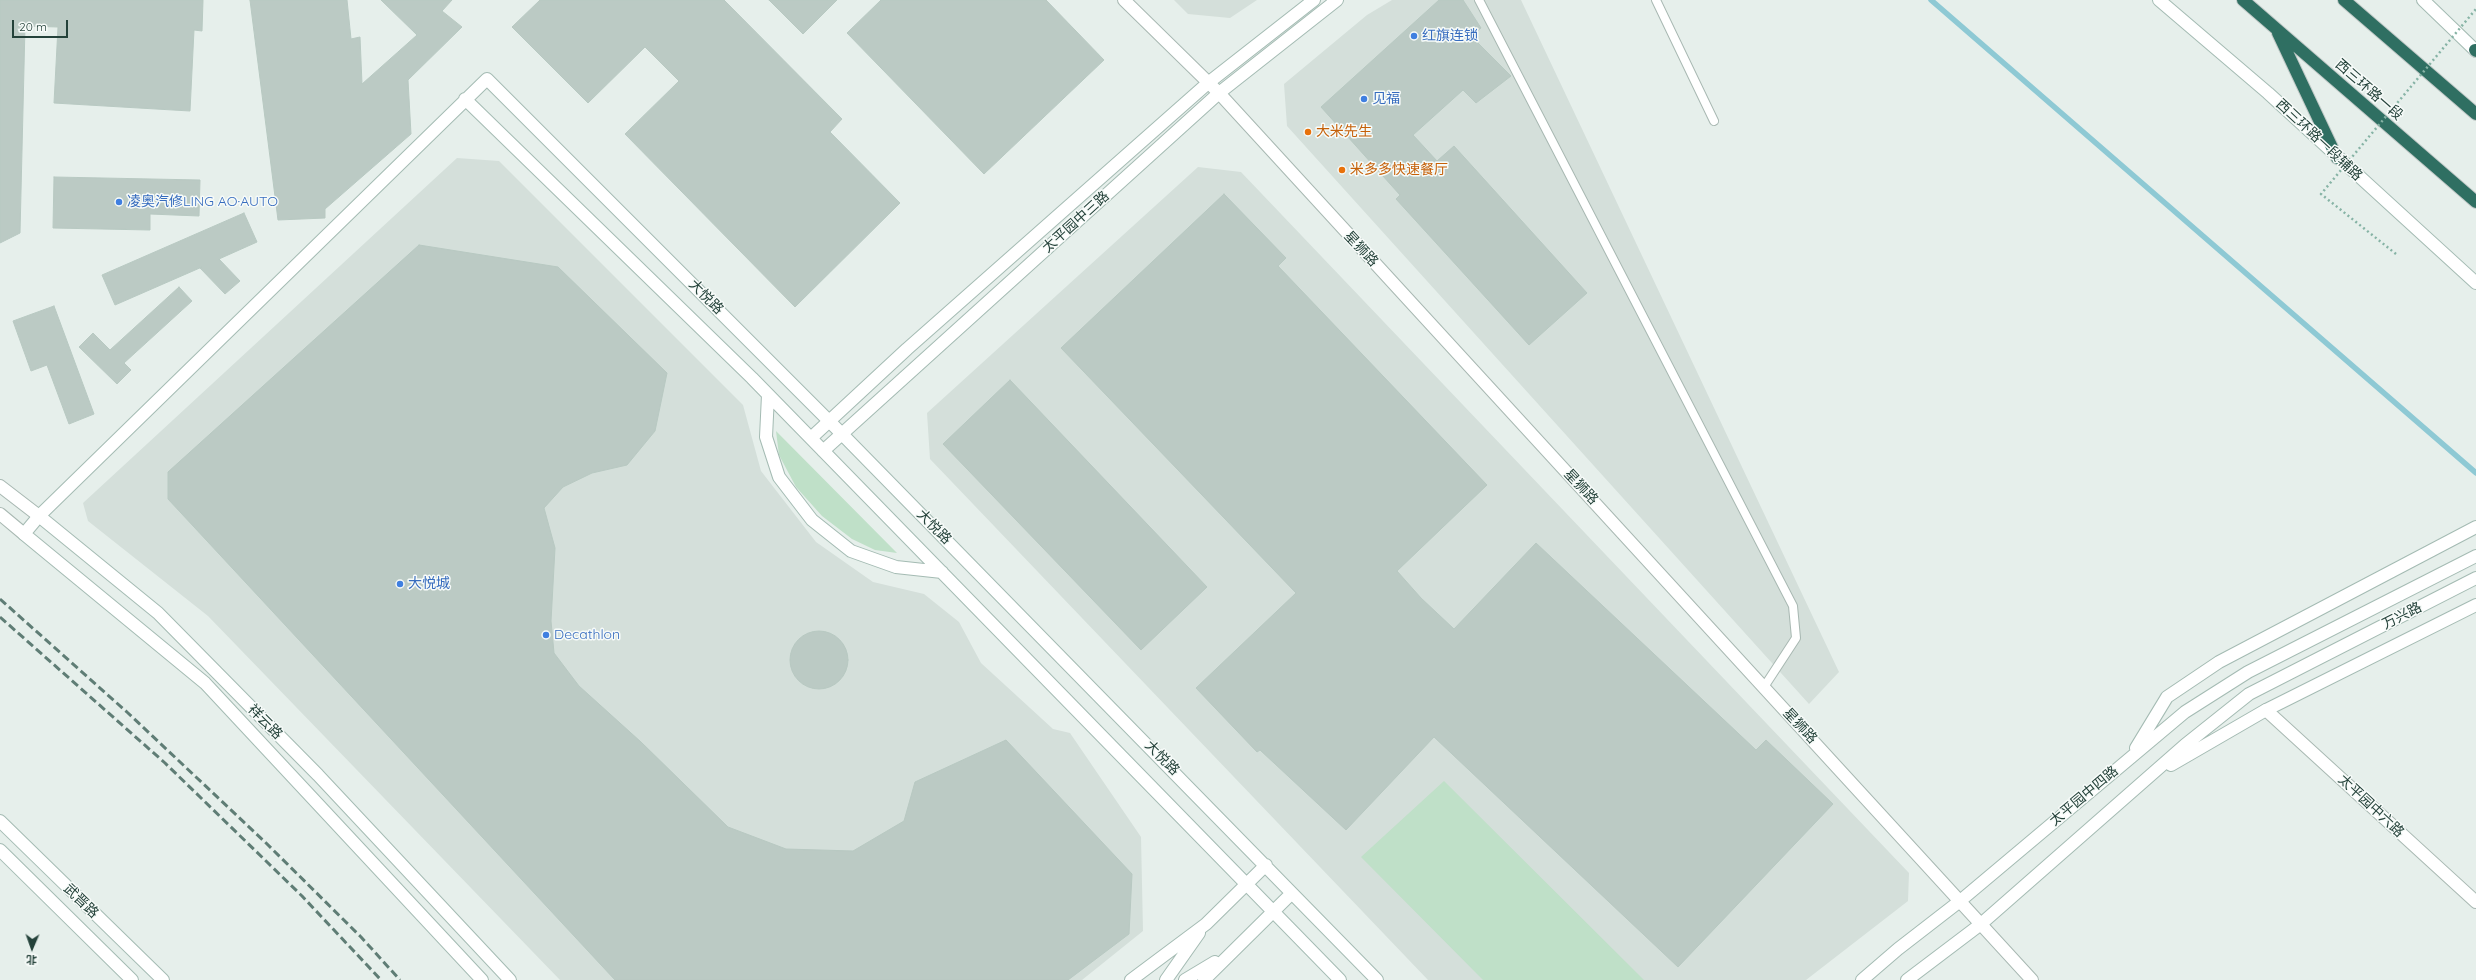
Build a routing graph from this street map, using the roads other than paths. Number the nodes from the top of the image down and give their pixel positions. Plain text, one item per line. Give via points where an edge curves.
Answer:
1 (1124, 0) edge
2 (1314, 0) edge
3 (1337, 0) edge
4 (1479, 0) edge
5 (1656, 0) edge
6 (2159, 0) edge
7 (2243, 0) edge
8 (2344, 0) edge
9 (2423, 0) edge
10 (2276, 28) junction
11 (2476, 51) edge
12 (1208, 82) junction
13 (1219, 94) junction
14 (465, 99) junction
15 (2476, 114) edge
16 (1714, 121) dead end
17 (2337, 158) junction
18 (2476, 202) edge
19 (2476, 283) edge
20 (768, 395) junction
21 (830, 421) junction
22 (842, 433) junction
23 (811, 438) junction
24 (823, 451) junction
25 (0, 486) edge
26 (0, 514) edge
27 (39, 516) junction
28 (2476, 528) edge
29 (24, 534) junction
30 (2476, 556) edge
31 (942, 572) junction
32 (2476, 578) edge
33 (2476, 605) edge
34 (1764, 687) junction
35 (2266, 710) junction
36 (2130, 757) junction
37 (2145, 780) junction
38 (0, 821) edge
39 (0, 850) edge
40 (1266, 865) junction
41 (1246, 884) junction
42 (1291, 894) junction
43 (1960, 901) junction
44 (2476, 902) edge
45 (1272, 913) junction
46 (1206, 924) junction
47 (1981, 924) junction
48 (1230, 954) junction
49 (132, 980) edge
50 (163, 980) edge
51 (482, 980) edge
52 (510, 980) edge
53 (1131, 980) edge
54 (1166, 980) edge
55 (1185, 980) edge
56 (1204, 980) edge
57 (1340, 980) edge
58 (1378, 980) edge
59 (1862, 980) edge
60 (1907, 980) edge
61 (2032, 980) edge

1 - 12 street, 星狮路
2 - 12 street, 太平园中三路
3 - 13 street, 太平园中三路
4 - 34 lane via 1793,606 1796,638
5 - 16 lane
6 - 17 street, 西三环路一段辅路 via 2268,94
7 - 10 highway, 西三环路一段
8 - 15 highway
9 - 11 street
10 - 17 highway
10 - 18 highway, 西三环路一段
12 - 13 street, 星狮路
12 - 21 street, 太平园中三路 via 907,349
13 - 22 street, 太平园中三路
13 - 34 street, 星狮路
14 - 20 street
14 - 21 street, 大悦路 via 487,79
14 - 27 street
17 - 19 street, 西三环路一段辅路
20 - 23 street
20 - 31 street via 766,438 779,477 812,520 851,551 896,567
21 - 22 street, 大悦路
21 - 23 street, 太平园中三路
22 - 24 street, 太平园中三路
22 - 40 street, 大悦路
23 - 24 street
24 - 31 street
25 - 27 street, 祥云路
26 - 29 street, 祥云路
27 - 29 street
27 - 52 street, 祥云路 via 158,613 318,775
28 - 36 street via 2219,662 2167,697
29 - 51 street, 祥云路 via 205,683
30 - 36 street, 太平园中四路 via 2248,672 2185,712
31 - 41 street
32 - 37 street, 万兴路 via 2249,694
33 - 35 street
34 - 43 street, 星狮路
35 - 37 street
35 - 44 street, 太平园中六路
36 - 43 street, 太平园中四路
37 - 47 street
38 - 50 street, 武晋路
39 - 49 street, 武晋路
40 - 41 street
40 - 42 street, 大悦路
41 - 45 street
41 - 46 street
42 - 45 street
42 - 58 street, 大悦路
43 - 47 street, 星狮路
43 - 59 street, 太平园中四路
45 - 48 street
45 - 57 street
46 - 53 street
46 - 54 street
47 - 60 street
47 - 61 street, 星狮路
48 - 55 street
48 - 56 street

